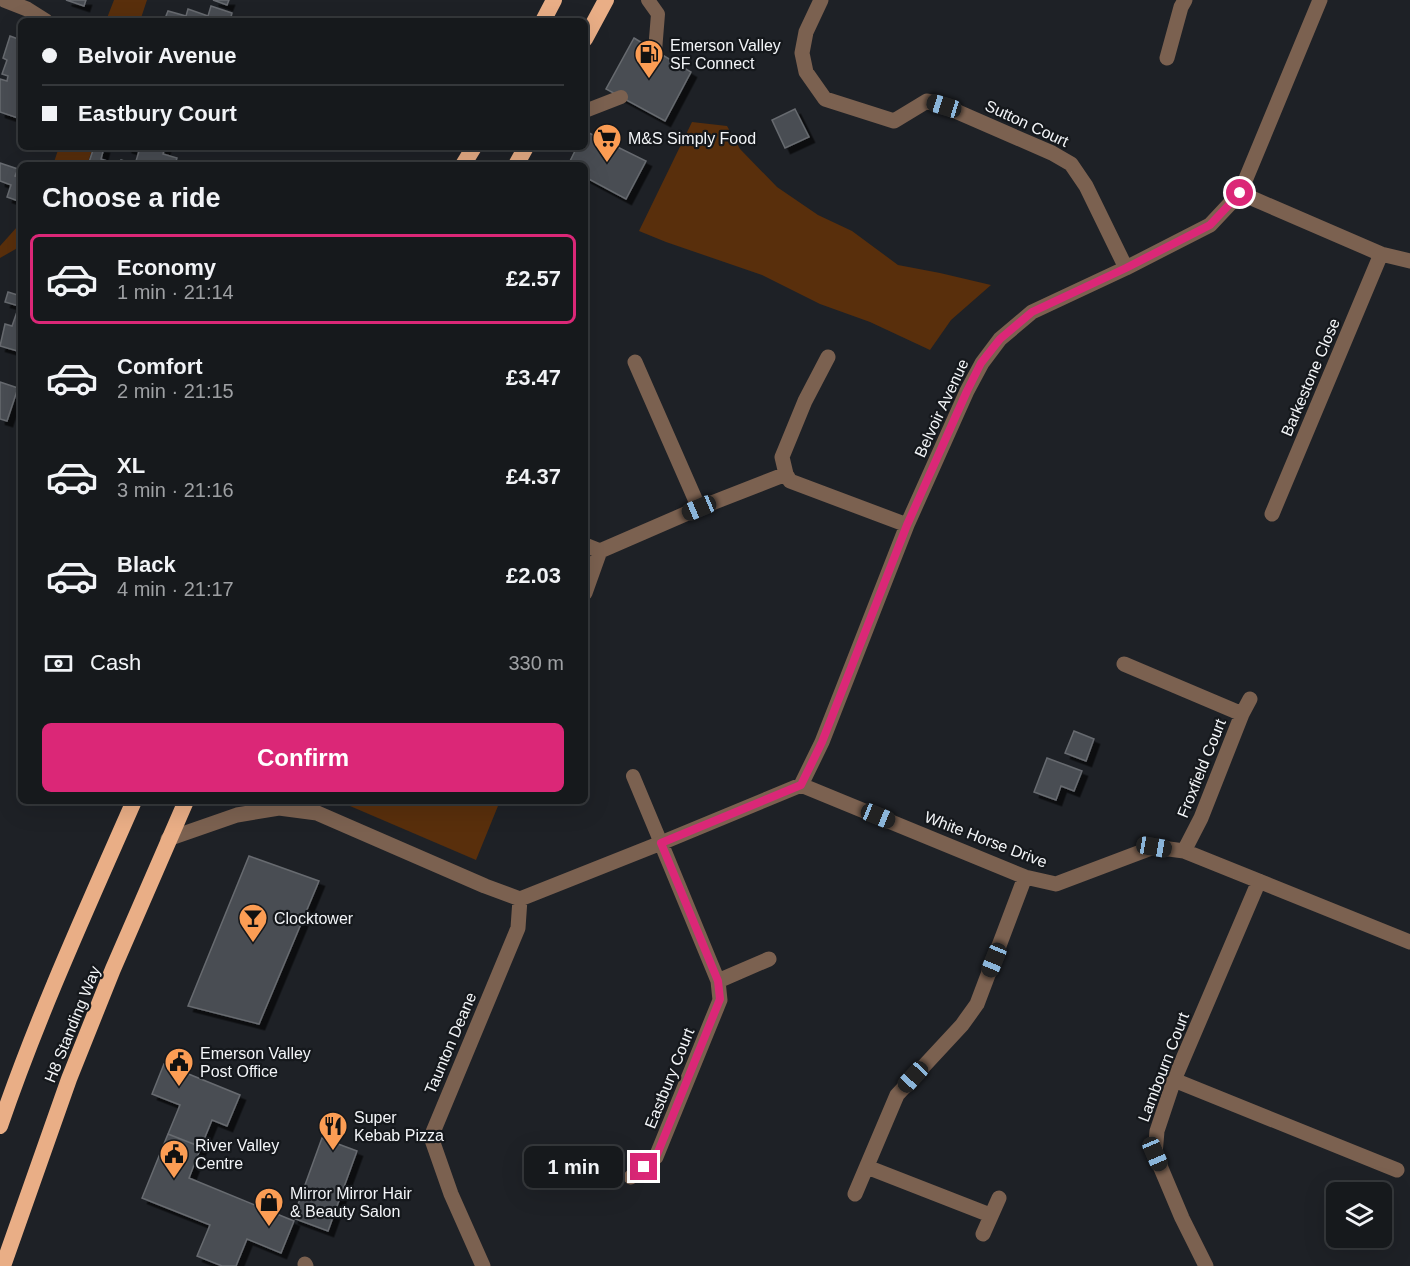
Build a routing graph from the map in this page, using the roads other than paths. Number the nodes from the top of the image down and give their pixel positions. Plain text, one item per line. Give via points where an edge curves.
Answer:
1 (4, 0) edge
2 (554, 0) edge
3 (606, 0) edge
4 (648, 0) edge
5 (821, 0) edge
6 (1185, 0) edge
7 (1318, 1) edge
8 (41, 18) edge
9 (545, 18) edge
10 (588, 33) edge
11 (655, 51) dead end
12 (1167, 58) dead end
13 (621, 97) dead end
14 (588, 110) edge
15 (1240, 193) junction
16 (1381, 254) junction
17 (1410, 261) edge
18 (1126, 268) junction
19 (828, 357) dead end
20 (635, 362) dead end
21 (786, 474) junction
22 (699, 508) junction
23 (1272, 514) dead end
24 (907, 525) junction
25 (588, 546) edge
26 (600, 551) junction
27 (588, 585) edge
28 (1124, 664) dead end
29 (1250, 699) dead end
30 (1242, 714) junction
31 (633, 776) dead end
32 (801, 785) junction
33 (133, 804) edge
34 (185, 804) edge
35 (309, 804) edge
36 (317, 813) junction
37 (168, 838) junction
38 (661, 843) junction
39 (1185, 852) junction
40 (1025, 877) junction
41 (1259, 881) junction
42 (520, 899) junction
43 (1410, 942) edge
44 (769, 959) dead end
45 (718, 981) junction
46 (1174, 1080) junction
47 (0, 1126) edge
48 (867, 1167) junction
49 (1397, 1170) dead end
50 (631, 1177) dead end
51 (855, 1194) dead end
52 (999, 1198) dead end
53 (990, 1215) junction
54 (983, 1234) dead end
55 (3, 1266) edge
56 (483, 1266) edge
57 (1206, 1266) edge

1 - 8 street
2 - 9 highway
3 - 10 highway
4 - 11 lane via 658,14
5 - 18 street, Sutton Court via 802,52 806,72 825,99 894,121 927,100 1071,164
6 - 12 street
7 - 15 street, Belvoir Avenue
13 - 14 lane
15 - 16 street
15 - 18 street, Belvoir Avenue via 1210,225
16 - 17 street
16 - 23 street, Barkestone Close
18 - 24 street, Belvoir Avenue via 1032,312 1000,339 981,363 967,391
19 - 21 street via 782,457
20 - 22 street
21 - 22 street
21 - 24 street via 790,481
22 - 26 street
24 - 32 street, Belvoir Avenue via 822,742
25 - 26 street
26 - 27 street
28 - 30 street
29 - 30 street, Froxfield Court
30 - 39 street, Froxfield Court
31 - 38 lane
32 - 38 street
32 - 40 street, White Horse Drive
33 - 47 highway, H8 Standing Way via 69,948
34 - 37 highway, H8 Standing Way
35 - 36 street
36 - 37 street via 279,808 237,815
36 - 42 street
37 - 55 highway, H8 Standing Way via 69,1079
38 - 42 street
38 - 45 street, Eastbury Court
39 - 40 street, White Horse Drive via 1154,847 1056,884
39 - 41 street, White Horse Drive
40 - 48 street via 977,1004 897,1095
41 - 43 street, White Horse Drive
41 - 46 street, Lambourn Court
42 - 56 street, Taunton Deane via 518,928 431,1137
44 - 45 street
45 - 50 street, Eastbury Court via 720,999 656,1157
46 - 49 street
46 - 57 street, Lambourn Court via 1157,1131 1155,1154
48 - 51 street
48 - 53 street
52 - 53 street
53 - 54 street

